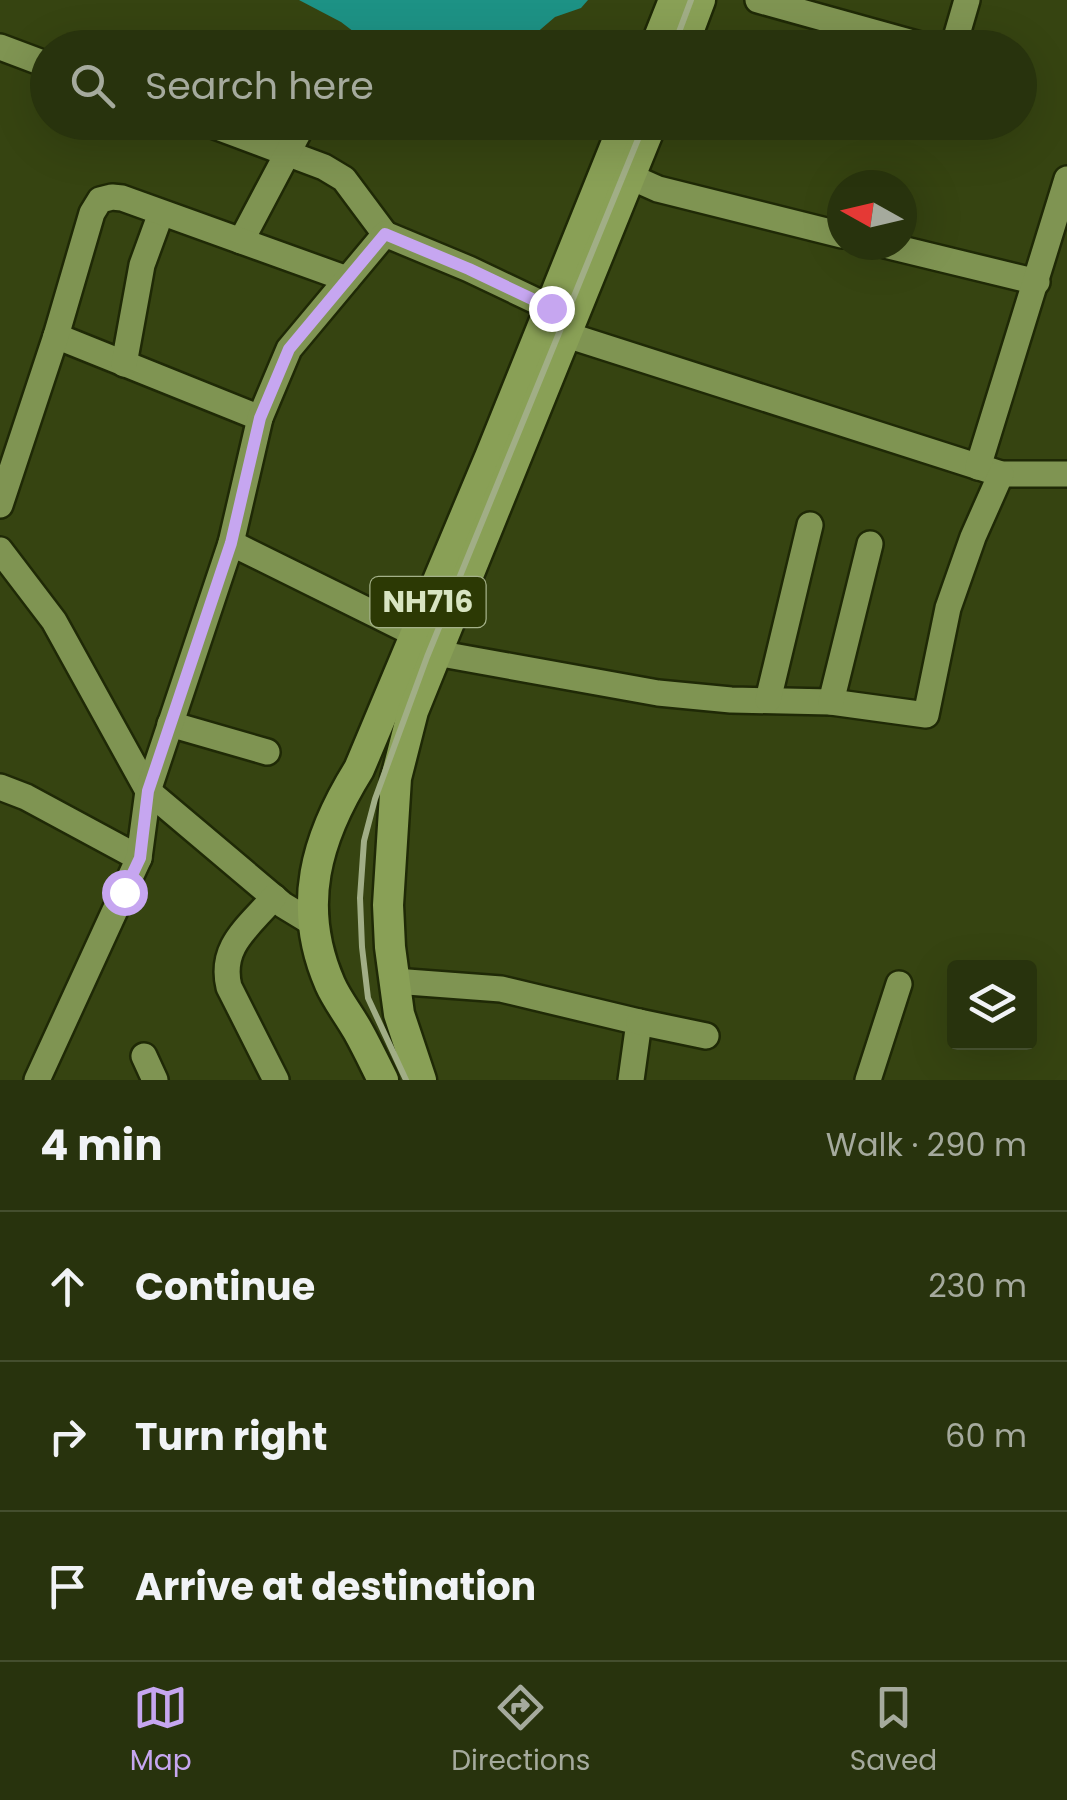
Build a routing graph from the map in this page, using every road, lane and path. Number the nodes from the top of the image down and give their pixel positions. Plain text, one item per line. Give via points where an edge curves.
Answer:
1 (674, 0) edge
2 (700, 0) edge
3 (758, 0) edge
4 (967, 0) edge
5 (662, 30) edge
6 (689, 30) edge
7 (866, 30) edge
8 (959, 30) edge
9 (0, 47) edge
10 (30, 58) edge
11 (252, 140) edge
12 (294, 140) edge
13 (618, 140) edge
14 (645, 140) edge
15 (287, 153) junction
16 (631, 177) junction
17 (1067, 179) edge
18 (161, 213) junction
19 (827, 231) edge
20 (385, 234) junction
21 (241, 242) junction
22 (917, 253) edge
23 (347, 279) junction
24 (1036, 282) junction
25 (551, 308) junction
26 (56, 336) junction
27 (567, 336) junction
28 (124, 364) junction
29 (260, 418) junction
30 (989, 470) junction
31 (1067, 474) edge
32 (0, 505) edge
33 (810, 524) dead end
34 (231, 543) junction
35 (870, 544) dead end
36 (0, 550) edge
37 (426, 643) junction
38 (768, 700) junction
39 (831, 702) junction
40 (170, 724) junction
41 (267, 752) dead end
42 (358, 769) junction
43 (396, 778) junction
44 (0, 788) edge
45 (148, 791) junction
46 (140, 858) junction
47 (274, 898) junction
48 (311, 922) junction
49 (394, 982) junction
50 (899, 984) dead end
51 (399, 1014) junction
52 (639, 1022) junction
53 (359, 1032) junction
54 (706, 1036) dead end
55 (37, 1080) edge
56 (276, 1080) edge
57 (383, 1080) edge
58 (421, 1080) edge
59 (631, 1080) edge
60 (868, 1080) edge

1 - 5 highway
2 - 6 highway
3 - 7 street
4 - 8 street
9 - 10 street
11 - 15 street
12 - 15 street
13 - 25 highway, NH716
14 - 16 highway, NH716
15 - 20 street via 344,179
15 - 21 street
16 - 19 street via 658,190
16 - 27 highway, NH716
17 - 24 street
18 - 21 street
18 - 26 street via 122,198 100,200
18 - 28 street via 142,265
20 - 23 street
20 - 25 street
21 - 23 street
22 - 24 street
23 - 29 street via 289,349
24 - 30 street
25 - 37 highway, NH716
26 - 28 street
26 - 32 street
27 - 30 street
27 - 37 highway, NH716
28 - 29 street
29 - 34 street
30 - 31 street
30 - 39 street via 948,608 926,715
33 - 38 street
34 - 37 street
34 - 40 street
35 - 39 street
36 - 45 street via 54,621
37 - 38 street via 658,693
37 - 42 highway, NH716
37 - 43 highway, NH716
38 - 39 street
40 - 41 street
40 - 45 street
42 - 43 highway
42 - 48 highway, NH716 via 322,845
43 - 49 highway, NH716 via 388,904
44 - 46 street
45 - 46 street
45 - 47 street
46 - 55 street
47 - 48 street
47 - 56 street via 232,947 226,972
48 - 53 highway, NH716 via 330,984
49 - 51 highway, NH716
49 - 52 street via 501,990
50 - 60 street
51 - 53 highway via 376,1036
51 - 58 highway, NH716
52 - 54 street
52 - 59 street
53 - 57 highway, NH716

